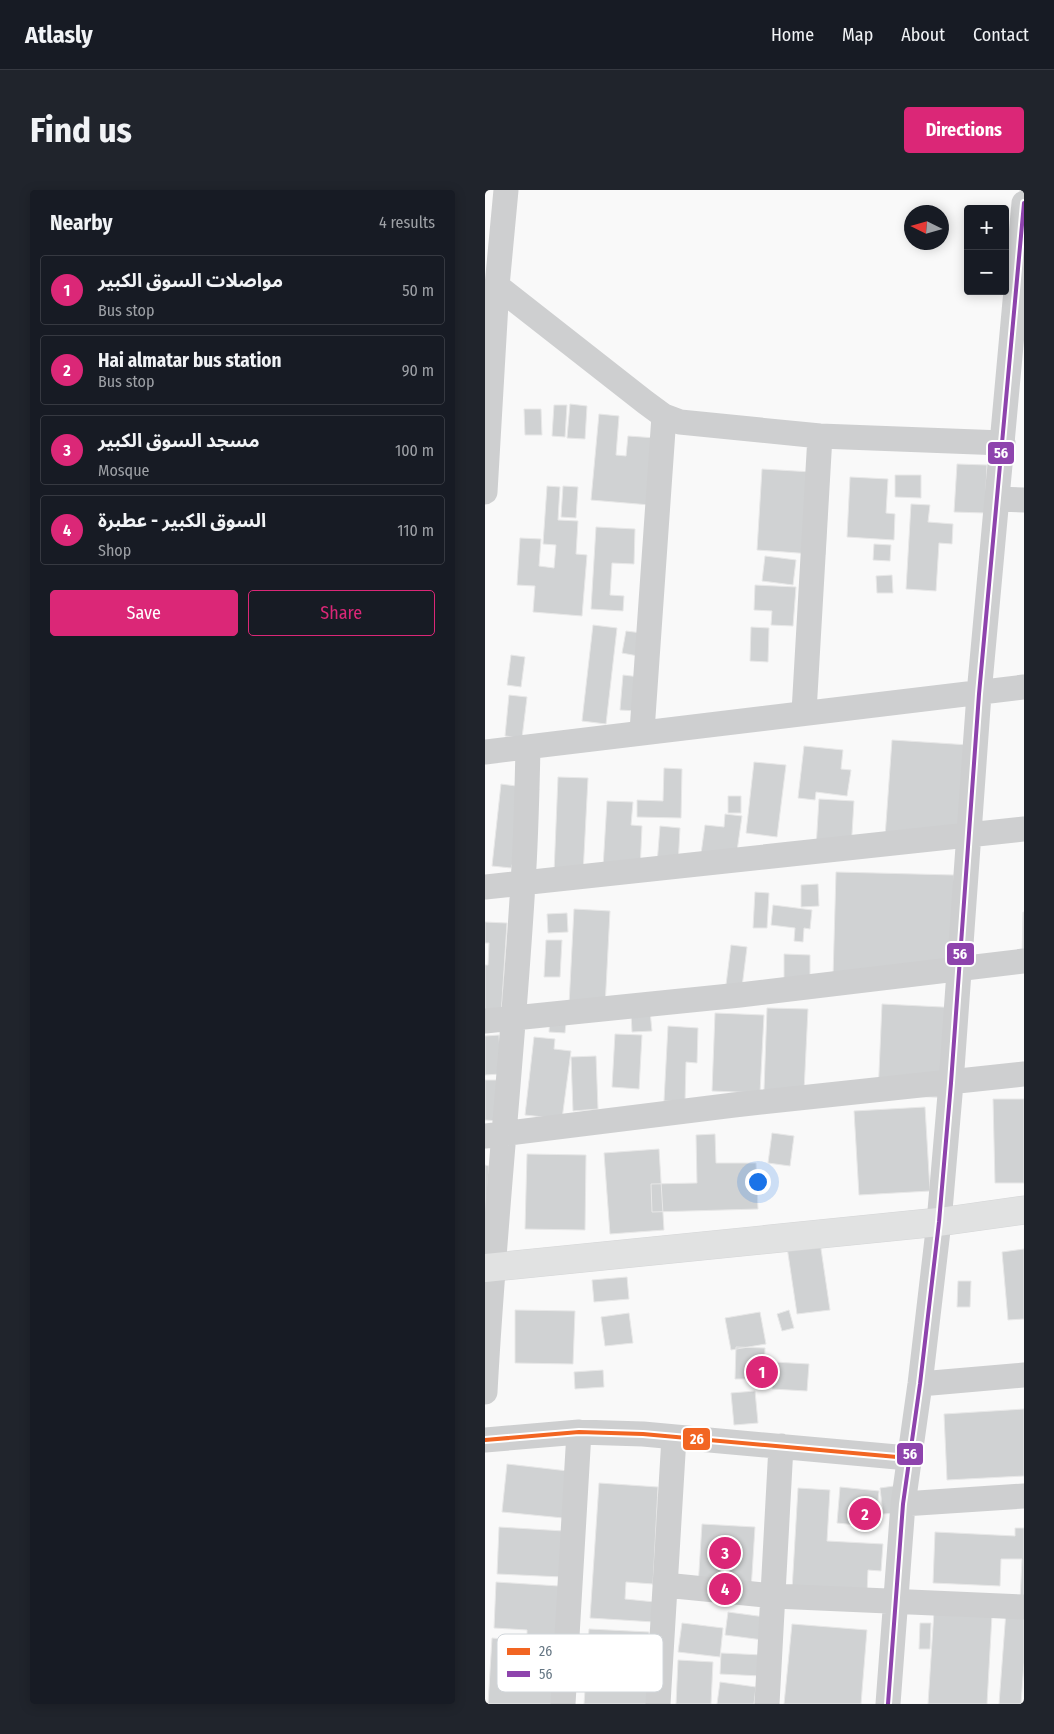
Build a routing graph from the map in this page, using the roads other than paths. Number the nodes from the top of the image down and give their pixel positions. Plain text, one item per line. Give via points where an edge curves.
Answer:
1 (506, 190) edge
2 (1024, 204) edge
3 (1024, 215) edge
4 (492, 259) edge
5 (497, 286) junction
6 (664, 416) junction
7 (820, 436) junction
8 (1003, 444) junction
9 (485, 492) edge
10 (997, 499) junction
11 (1024, 500) edge
12 (1024, 687) edge
13 (979, 694) junction
14 (804, 712) junction
15 (642, 731) junction
16 (528, 747) junction
17 (485, 752) edge
18 (1024, 829) edge
19 (967, 836) junction
20 (523, 881) junction
21 (485, 887) edge
22 (1024, 961) edge
23 (961, 967) junction
24 (514, 1017) junction
25 (485, 1021) edge
26 (1024, 1074) edge
27 (951, 1083) junction
28 (494, 1135) edge
29 (1024, 1210) edge
30 (939, 1222) junction
31 (488, 1268) edge
32 (1024, 1375) edge
33 (920, 1384) junction
34 (485, 1392) edge
35 (579, 1432) junction
36 (675, 1437) junction
37 (485, 1440) edge
38 (781, 1446) junction
39 (908, 1458) junction
40 (1024, 1496) edge
41 (903, 1504) junction
42 (665, 1585) junction
43 (774, 1596) junction
44 (896, 1602) junction
45 (1024, 1607) edge
46 (567, 1634) edge
47 (662, 1634) edge
48 (767, 1704) edge
49 (888, 1704) edge

1 - 4 street
2 - 3 street
3 - 8 street
4 - 5 street
5 - 6 street
5 - 9 street
6 - 7 street via 680,422
6 - 15 street
7 - 8 street
7 - 14 street
8 - 10 street
10 - 11 street
10 - 13 street
12 - 13 street
13 - 14 street
13 - 19 street
14 - 15 street
15 - 16 street
16 - 17 street
16 - 20 street
18 - 19 street
19 - 20 street
19 - 23 street
20 - 21 street
20 - 24 street
22 - 23 street
23 - 24 street via 740,995
23 - 27 street
24 - 25 street
24 - 28 street
26 - 27 street
27 - 28 street via 734,1105
27 - 30 street
28 - 31 street
29 - 30 main road
30 - 31 main road
30 - 33 street
31 - 34 street
32 - 33 street
33 - 39 street
35 - 36 street
35 - 37 street
35 - 46 street
36 - 38 street
36 - 42 street
38 - 39 street
38 - 43 street
39 - 41 street
40 - 41 street
41 - 44 street
42 - 43 street
42 - 47 street
43 - 44 street
43 - 48 street
44 - 45 street
44 - 49 street

